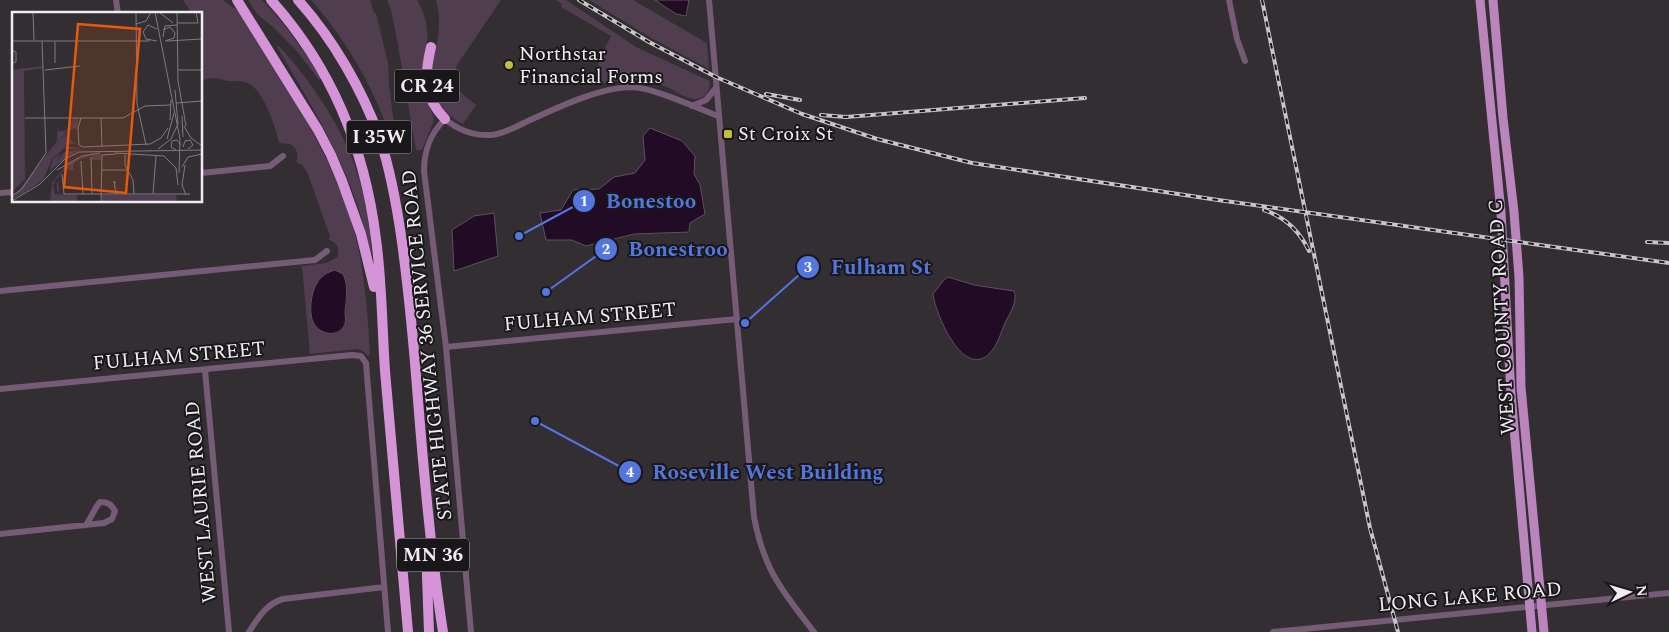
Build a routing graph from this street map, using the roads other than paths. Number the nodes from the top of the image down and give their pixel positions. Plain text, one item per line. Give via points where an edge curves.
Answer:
1 (237, 0) edge
2 (271, 0) edge
3 (298, 0) edge
4 (709, 0) edge
5 (1229, 0) edge
6 (1480, 0) edge
7 (1493, 0) edge
8 (431, 47) dead end
9 (1245, 61) dead end
10 (716, 88) junction
11 (691, 106) junction
12 (718, 116) junction
13 (445, 119) junction
14 (283, 156) dead end
15 (202, 173) edge
16 (328, 251) dead end
17 (0, 291) edge
18 (737, 319) junction
19 (383, 340) junction
20 (446, 347) junction
21 (1520, 367) junction
22 (1509, 368) junction
23 (205, 370) junction
24 (0, 389) edge
25 (424, 477) junction
26 (86, 525) junction
27 (0, 534) edge
28 (384, 587) junction
29 (1669, 593) edge
30 (1542, 606) junction
31 (1529, 608) junction
32 (229, 632) edge
33 (249, 632) edge
34 (388, 632) edge
35 (408, 632) edge
36 (429, 632) edge
37 (443, 632) edge
38 (471, 632) edge
39 (814, 632) edge
40 (1273, 632) edge
41 (1532, 632) edge
42 (1544, 632) edge

1 - 19 highway via 318,130 346,190 369,262
2 - 19 highway, I 35W via 300,35 327,77 358,149 377,241
3 - 25 highway, I 35W via 318,25 362,96 387,164 396,200 409,294
4 - 10 street
5 - 9 street
6 - 22 main road, WEST COUNTY ROAD C via 1501,212
7 - 21 main road, WEST COUNTY ROAD C via 1519,277
8 - 13 highway, CR 24 via 426,67 427,87 433,105
10 - 11 street via 706,100
10 - 12 street
11 - 12 street, CR 24
11 - 13 street, CR 24 via 633,87 576,101 499,134 470,133
12 - 18 street
13 - 20 street, STATE HIGHWAY 36 SERVICE ROAD via 428,143 424,162
14 - 15 street via 270,166
16 - 17 street via 315,260
18 - 20 street, FULHAM STREET
18 - 39 street via 758,536 776,581
19 - 35 highway, I 35W
20 - 38 street, STATE HIGHWAY 36 SERVICE ROAD
21 - 22 main road
21 - 30 main road, WEST COUNTY ROAD C
22 - 31 main road, WEST COUNTY ROAD C
23 - 24 street, FULHAM STREET
23 - 28 street, FULHAM STREET via 362,356 366,363
23 - 32 street, WEST LAURIE ROAD
25 - 36 highway, I 35W
25 - 37 highway, MN 36
26 - 26 street via 112,519 115,511 112,504 100,502
26 - 27 street
28 - 33 street via 274,601
28 - 34 street
29 - 30 street, LONG LAKE ROAD
30 - 31 street, LONG LAKE ROAD
30 - 42 main road, WEST COUNTY ROAD C
31 - 40 street, LONG LAKE ROAD
31 - 41 main road, WEST COUNTY ROAD C

